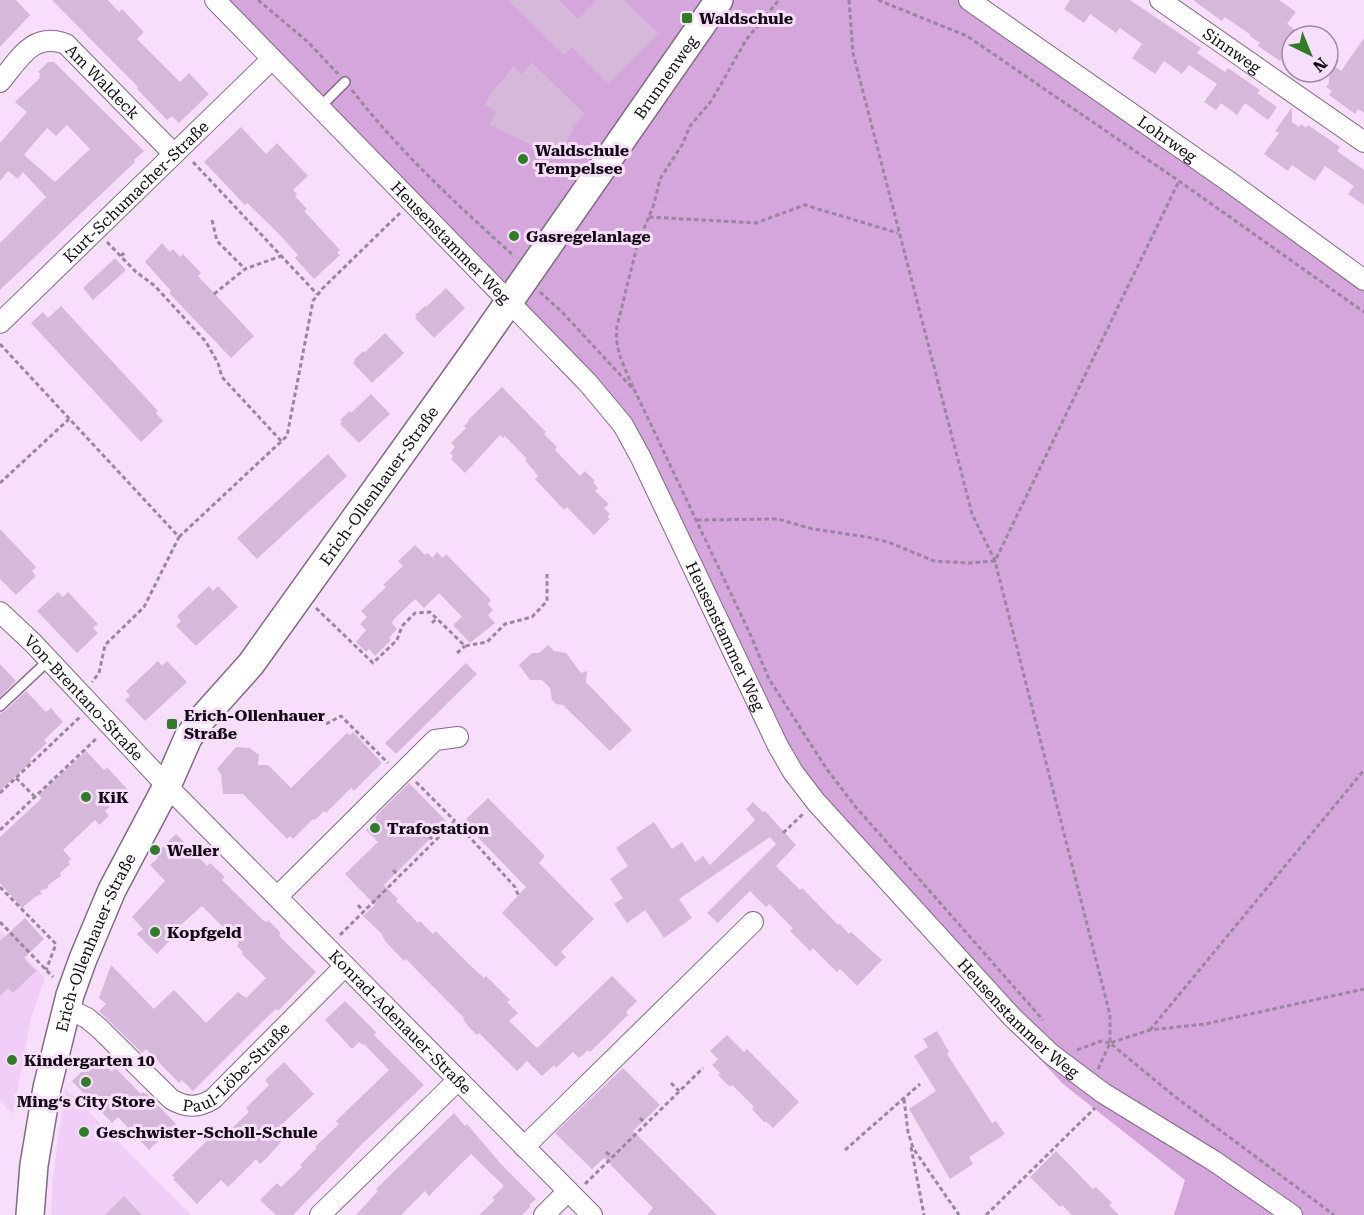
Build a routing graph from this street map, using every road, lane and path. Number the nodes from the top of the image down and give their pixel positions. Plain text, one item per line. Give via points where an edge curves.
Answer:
1 (215, 0) edge
2 (258, 0) edge
3 (719, 0) edge
4 (779, 0) edge
5 (849, 0) edge
6 (878, 0) edge
7 (969, 0) edge
8 (1160, 0) edge
9 (272, 59) junction
10 (0, 82) edge
11 (345, 82) junction
12 (320, 107) junction
13 (1364, 142) edge
14 (177, 151) junction
15 (1179, 181) junction
16 (411, 201) junction
17 (649, 217) junction
18 (212, 220) dead end
19 (96, 230) junction
20 (898, 233) junction
21 (126, 251) dead end
22 (121, 256) junction
23 (281, 256) junction
24 (245, 269) junction
25 (1364, 280) edge
26 (516, 291) junction
27 (214, 294) dead end
28 (316, 294) junction
29 (1364, 312) edge
30 (0, 323) edge
31 (0, 344) edge
32 (635, 391) junction
33 (69, 418) junction
34 (282, 441) junction
35 (0, 483) edge
36 (696, 520) junction
37 (180, 537) junction
38 (995, 561) junction
39 (547, 574) dead end
40 (302, 593) junction
41 (0, 612) edge
42 (437, 618) junction
43 (432, 622) dead end
44 (465, 646) junction
45 (457, 653) dead end
46 (49, 660) junction
47 (86, 699) junction
48 (0, 705) edge
49 (326, 724) dead end
50 (111, 725) junction
51 (458, 737) dead end
52 (1364, 770) edge
53 (402, 773) junction
54 (16, 778) junction
55 (167, 786) junction
56 (0, 793) edge
57 (35, 797) junction
58 (816, 802) junction
59 (455, 821) junction
60 (0, 830) edge
61 (783, 833) dead end
62 (429, 836) dead end
63 (434, 841) junction
64 (393, 870) dead end
65 (399, 876) junction
66 (0, 888) edge
67 (277, 897) junction
68 (519, 897) dead end
69 (358, 905) dead end
70 (364, 912) junction
71 (0, 922) edge
72 (753, 922) dead end
73 (327, 948) junction
74 (345, 966) junction
75 (46, 970) junction
76 (1364, 989) edge
77 (68, 1002) junction
78 (1048, 1025) dead end
79 (1150, 1030) junction
80 (1110, 1043) junction
81 (1070, 1045) dead end
82 (703, 1068) dead end
83 (458, 1080) junction
84 (670, 1083) dead end
85 (920, 1084) dead end
86 (679, 1091) junction
87 (1103, 1093) junction
88 (904, 1098) junction
89 (640, 1118) dead end
90 (646, 1124) junction
91 (910, 1139) junction
92 (524, 1147) junction
93 (845, 1150) dead end
94 (606, 1152) dead end
95 (612, 1157) junction
96 (570, 1194) junction
97 (30, 1215) edge
98 (320, 1215) edge
99 (544, 1215) edge
100 (592, 1215) edge
101 (924, 1215) edge
102 (959, 1215) edge
103 (986, 1215) edge
104 (1292, 1215) edge
105 (1334, 1215) edge

1 - 9 street, Heusenstammer Weg
2 - 11 path via 308,42
3 - 26 street, Brunnenweg
4 - 17 path via 746,40 712,100 690,126 660,179
5 - 20 path via 853,54
6 - 15 path via 967,36
7 - 25 street, Lohrweg
8 - 13 street, Sinnweg
9 - 12 street, Heusenstammer Weg
9 - 14 street, Kurt-Schumacher-Straße
10 - 14 street, Am Waldeck via 35,43 48,40 66,44
11 - 12 lane
11 - 26 path via 413,160 513,255
12 - 16 street, Heusenstammer Weg
14 - 19 street, Kurt-Schumacher-Straße
14 - 23 path
15 - 29 path
15 - 38 path
16 - 26 street, Heusenstammer Weg
16 - 28 path
17 - 20 path via 756,223 805,205
17 - 32 path via 637,246 615,339
18 - 24 path via 218,241
19 - 22 path
19 - 30 street, Kurt-Schumacher-Straße
20 - 38 path via 972,514
21 - 22 path
22 - 34 path via 155,286 206,342 222,377
23 - 24 path
23 - 28 path
24 - 27 path
26 - 32 path via 536,288
26 - 40 street, Erich-Ollenhauer-Straße
26 - 58 street, Heusenstammer Weg via 623,425 778,746
28 - 34 path via 287,436
31 - 33 path
32 - 36 path
33 - 35 path
33 - 37 path
34 - 37 path
36 - 38 path via 778,519 888,542 934,561
36 - 78 path via 769,679 826,768
37 - 47 path via 148,601 105,645 99,674
38 - 80 path via 1110,1015
39 - 44 path via 547,601 532,617 505,624 487,642
40 - 42 path via 373,663 397,640 402,626 415,613 430,612
40 - 55 street, Erich-Ollenhauer-Straße via 247,671 188,738
41 - 46 street, Von-Brentano-Straße
42 - 43 path
42 - 44 path
44 - 45 path
46 - 47 street, Von-Brentano-Straße
46 - 48 lane
47 - 50 street, Von-Brentano-Straße
47 - 54 path
49 - 53 path via 340,716
50 - 55 street, Von-Brentano-Straße
50 - 57 path
51 - 53 street via 435,740
52 - 79 path
53 - 59 path
53 - 67 street
54 - 56 path
54 - 57 path
55 - 67 street, Konrad-Adenauer-Straße
55 - 77 street, Erich-Ollenhauer-Straße via 112,890
57 - 60 path
58 - 61 path
58 - 87 street, Heusenstammer Weg via 1020,1025 1064,1065
59 - 63 path
59 - 68 path via 515,887
62 - 63 path
63 - 65 path
64 - 65 path
65 - 70 path
66 - 75 path via 56,944
67 - 73 street, Konrad-Adenauer-Straße
69 - 70 path
70 - 73 path
71 - 75 path
72 - 92 street
73 - 74 street, Konrad-Adenauer-Straße
74 - 77 street, Paul-Löbe-Straße via 213,1099 196,1107 171,1099
74 - 83 street, Konrad-Adenauer-Straße
75 - 77 path
76 - 79 path via 1205,1024
77 - 97 street, Erich-Ollenhauer-Straße via 39,1132
79 - 80 path
80 - 81 path via 1101,1041 1077,1051
80 - 87 path via 1098,1071
80 - 105 path via 1174,1096
82 - 86 path
83 - 92 street, Konrad-Adenauer-Straße
83 - 98 street
84 - 86 path
85 - 88 path
86 - 90 path
87 - 103 path via 1103,1101
87 - 104 street, Heusenstammer Weg via 1214,1161
88 - 91 path
88 - 93 path
89 - 90 path
90 - 95 path
91 - 101 path
91 - 102 path
92 - 96 street, Konrad-Adenauer-Straße
94 - 95 path
95 - 96 path
96 - 99 street
96 - 100 street, Konrad-Adenauer-Straße

